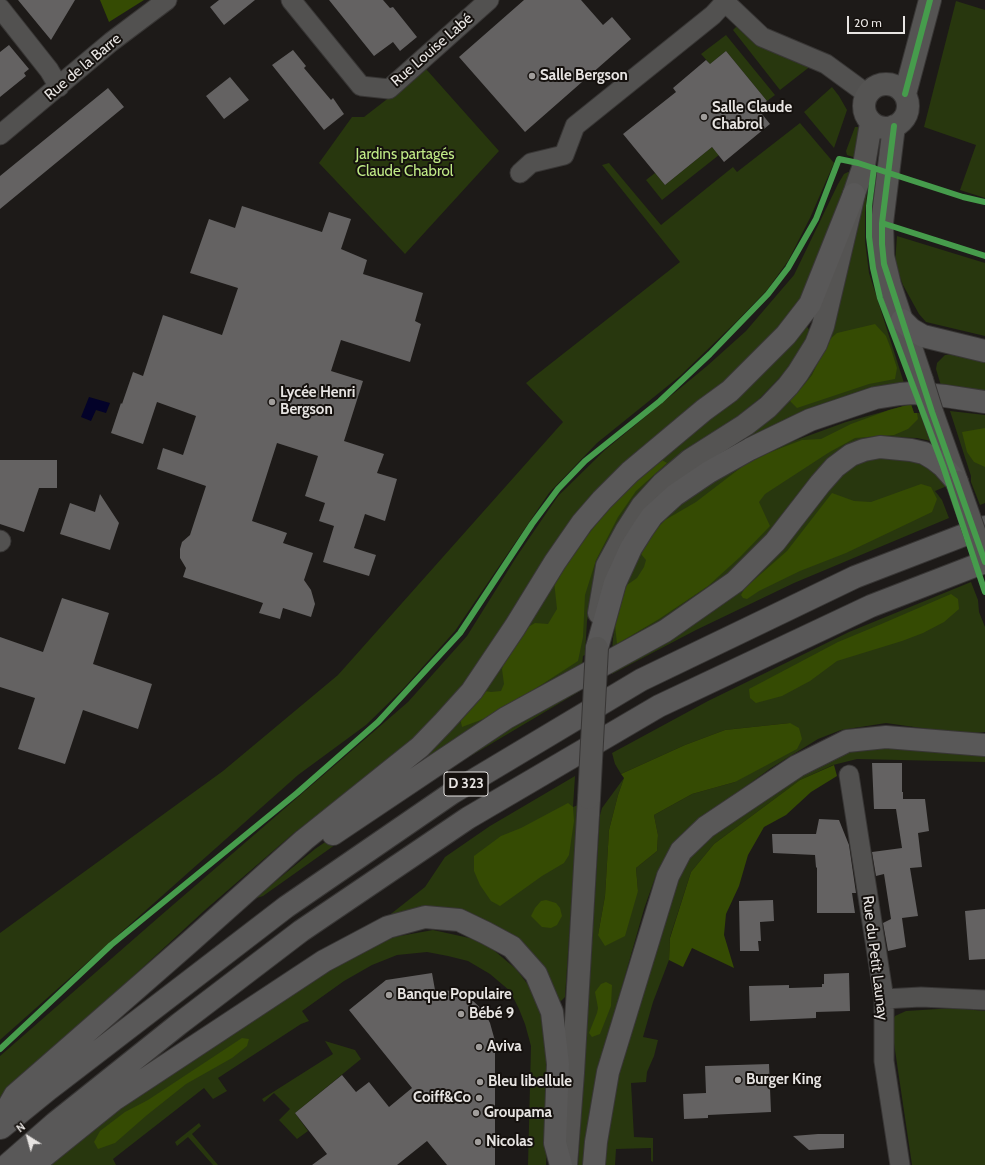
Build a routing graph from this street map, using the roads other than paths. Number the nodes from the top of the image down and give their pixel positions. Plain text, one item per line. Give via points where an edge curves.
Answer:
1 (167, 0) edge
2 (291, 0) edge
3 (489, 0) edge
4 (930, 0) edge
5 (724, 1) edge
6 (0, 8) edge
7 (59, 87) junction
8 (898, 89) junction
9 (866, 94) junction
10 (871, 123) junction
11 (894, 126) junction
12 (0, 135) edge
13 (520, 173) dead end
14 (854, 194) junction
15 (902, 320) junction
16 (985, 351) edge
17 (985, 402) edge
18 (957, 482) junction
19 (985, 528) edge
20 (985, 562) edge
21 (597, 648) junction
22 (985, 745) edge
23 (849, 774) dead end
24 (248, 891) junction
25 (884, 999) junction
26 (985, 1000) edge
27 (0, 1121) edge
28 (0, 1130) edge
29 (7, 1165) edge
30 (33, 1165) edge
31 (561, 1165) edge
32 (566, 1165) edge
33 (594, 1165) edge
34 (900, 1165) edge

1 - 7 street, Rue de la Barre
2 - 3 street, Rue Louise Labé via 361,86 389,89
4 - 8 street via 914,63
5 - 9 street via 762,37 826,64
5 - 13 street via 713,15 575,126 564,155 531,163
6 - 7 street via 49,70
7 - 12 street, Rue de la Barre
8 - 9 street via 885,83 871,88
8 - 11 street via 908,104 904,120
9 - 10 street via 863,106
10 - 11 street via 882,128
10 - 14 street via 864,165
11 - 15 street via 882,234 884,264
14 - 21 street via 823,326 816,344 788,386 768,407 690,460 663,483 642,506 607,566 598,615
14 - 24 highway via 810,304 786,335 730,391 630,472 602,500 582,523 555,562 472,691 420,747 304,840
15 - 16 highway via 923,336
15 - 18 street, bridge
17 - 21 highway via 913,394 875,398 810,420 710,472 675,495 652,516 639,534 615,583
18 - 20 street, bridge
18 - 24 highway via 943,466 924,453 880,447 851,455 835,467 775,542 735,582 665,631 506,718
19 - 28 highway, D 323 via 854,578 641,680 452,792 286,907 49,1089
20 - 29 highway, D 323 via 871,606 659,706 468,818 301,931 179,1024 55,1123
21 - 32 street, bridge
22 - 33 highway via 886,737 847,741 796,766 706,827 681,851 668,876 608,1072
23 - 25 street, Rue du Petit Launay
24 - 27 highway via 15,1095
25 - 26 street via 921,997
25 - 34 street, Rue du Petit Launay via 884,1061
30 - 31 highway via 115,1100 324,961 388,927 425,917 459,920 486,933 512,948 536,974 552,1012 558,1064 555,1143

